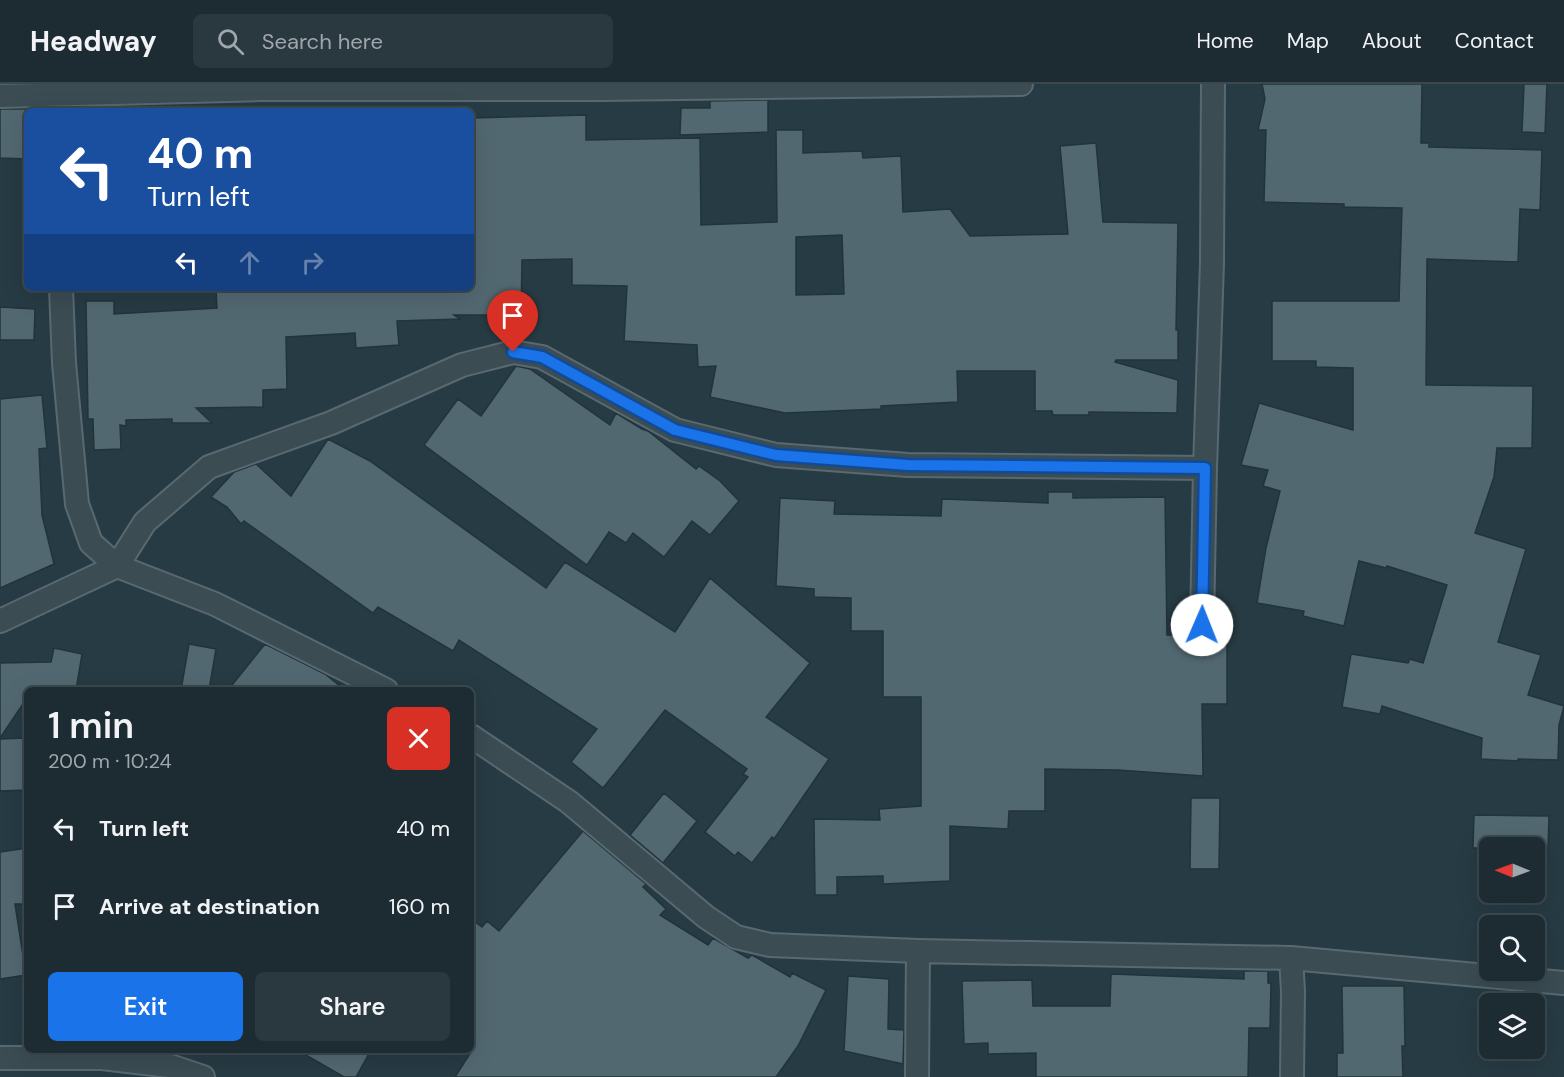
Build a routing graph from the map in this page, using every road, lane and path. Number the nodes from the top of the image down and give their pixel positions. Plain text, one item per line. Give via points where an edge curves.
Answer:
1 (1022, 84) edge
2 (1213, 84) edge
3 (0, 96) edge
4 (60, 103) edge
5 (61, 291) edge
6 (1205, 468) junction
7 (117, 566) junction
8 (0, 621) edge
9 (1202, 625) dead end
10 (380, 687) edge
11 (474, 738) edge
12 (918, 951) junction
13 (1291, 958) junction
14 (1564, 983) edge
15 (0, 1058) edge
16 (203, 1077) edge
17 (917, 1077) edge
18 (1292, 1077) edge

1 - 4 street via 273,89
2 - 6 street
3 - 4 street
5 - 7 street via 77,504 91,543
6 - 7 street via 908,465 776,455 675,430 542,357 513,352 462,365 331,423 209,467 145,522
6 - 9 street
7 - 8 street
7 - 10 street via 215,604
11 - 12 street via 569,802 706,917 736,937 770,945
12 - 13 street
12 - 17 street
13 - 14 street
13 - 18 street
15 - 16 street via 102,1058 170,1066

